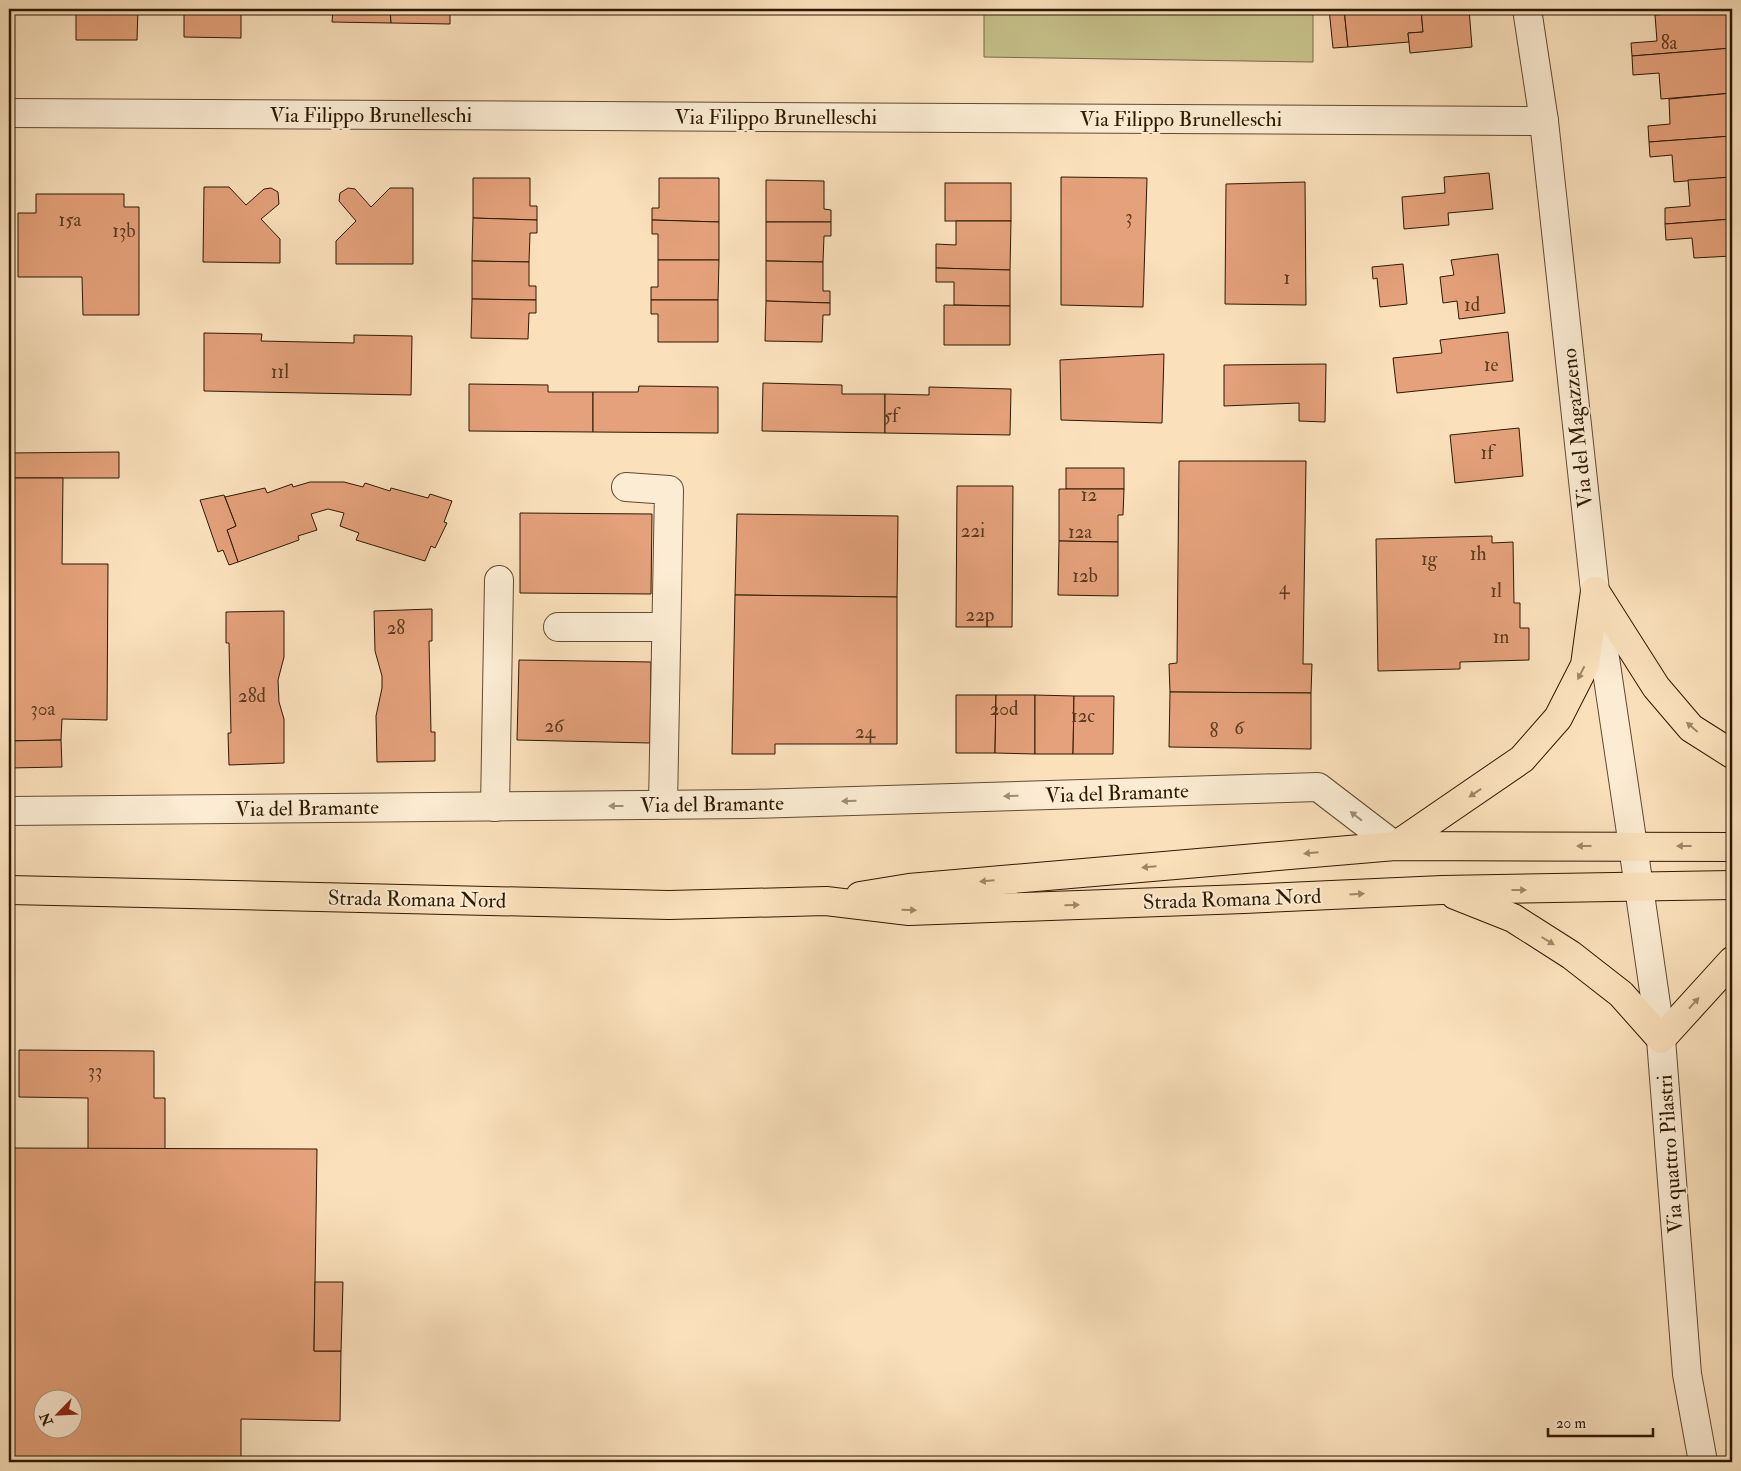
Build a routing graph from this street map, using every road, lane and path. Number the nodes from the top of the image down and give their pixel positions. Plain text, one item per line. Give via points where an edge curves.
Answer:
1 (1527, 9) edge
2 (9, 113) edge
3 (1544, 121) junction
4 (626, 487) dead end
5 (499, 580) dead end
6 (1595, 591) junction
7 (558, 627) dead end
8 (666, 627) junction
9 (1732, 754) edge
10 (663, 805) junction
11 (495, 806) junction
12 (9, 811) edge
13 (1395, 846) junction
14 (1633, 846) junction
15 (1732, 847) edge
16 (1732, 885) edge
17 (1639, 887) junction
18 (9, 890) edge
19 (1442, 890) junction
20 (826, 901) junction
21 (1732, 961) edge
22 (1661, 1039) junction
23 (1704, 1462) edge

1 - 3 street, Via del Magazzeno
2 - 3 street, Via Filippo Brunelleschi
3 - 6 street, Via del Magazzeno
4 - 8 street via 669,490
5 - 11 street
9 -> 6 main road via 1691,728 1656,687
6 -> 13 main road via 1585,665 1558,718 1522,760
6 - 14 street, Via del Magazzeno
7 - 8 street
8 - 10 street
10 -> 11 street, Via del Bramante
13 -> 10 street, Via del Bramante via 1318,787
11 - 12 street, Via del Bramante
14 -> 13 main road, Strada Romana Nord
13 -> 20 main road, Strada Romana Nord via 908,888
15 -> 14 main road, Strada Romana Nord
14 - 17 street, Via quattro Pilastri
16 - 17 main road, Strada Romana Nord
19 -> 17 main road, Strada Romana Nord
17 - 22 street, Via quattro Pilastri
18 - 20 main road, Strada Romana Nord via 669,905
20 -> 19 main road, Strada Romana Nord via 909,911
19 -> 22 main road via 1513,918 1571,955 1621,994
22 -> 21 main road
22 - 23 street, Via quattro Pilastri via 1687,1374

